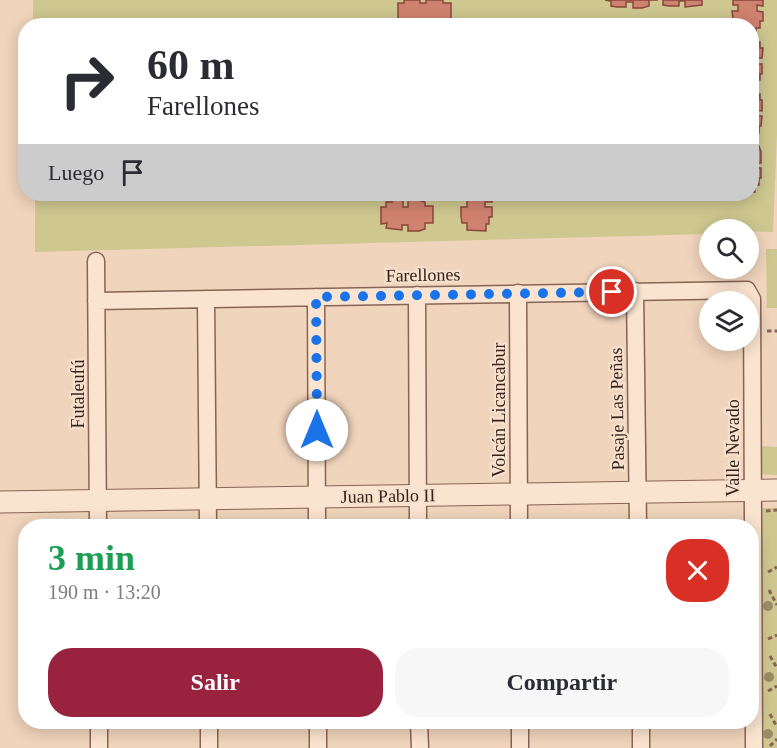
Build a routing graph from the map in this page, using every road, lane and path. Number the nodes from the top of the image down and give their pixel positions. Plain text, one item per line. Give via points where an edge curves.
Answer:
1 (96, 261) dead end
2 (635, 291) junction
3 (745, 291) edge
4 (518, 293) junction
5 (417, 295) junction
6 (316, 297) junction
7 (206, 299) junction
8 (96, 301) junction
9 (753, 351) edge
10 (753, 490) junction
11 (777, 490) edge
12 (638, 492) junction
13 (519, 494) junction
14 (418, 495) junction
15 (317, 497) junction
16 (207, 499) junction
17 (98, 501) junction
18 (0, 502) edge
19 (98, 519) edge
20 (208, 519) edge
21 (317, 519) edge
22 (418, 519) edge
23 (519, 519) edge
24 (638, 519) edge
25 (753, 519) edge
26 (99, 729) edge
27 (209, 729) edge
28 (318, 729) edge
29 (419, 729) edge
30 (520, 729) edge
31 (641, 729) edge
32 (753, 729) edge
33 (777, 739) edge
34 (99, 748) edge
35 (209, 748) edge
36 (318, 748) edge
37 (420, 748) edge
38 (520, 748) edge
39 (641, 748) edge
40 (753, 748) edge
41 (768, 748) edge

1 - 8 street, Futaleufú
2 - 3 street, Farellones
2 - 4 street, Farellones
2 - 12 street, Pasaje Las Peñas
4 - 5 street, Farellones
4 - 13 street, Volcán Licancabur
5 - 6 street, Farellones
5 - 14 street
6 - 7 street, Farellones
6 - 15 street
7 - 8 street, Farellones
7 - 16 street
8 - 17 street, Futaleufú
9 - 10 street, Valle Nevado
10 - 11 street, Juan Pablo II
10 - 12 street, Juan Pablo II
10 - 25 street, Valle Nevado
12 - 13 street, Juan Pablo II
12 - 24 street, Pasaje Las Peñas
13 - 14 street, Juan Pablo II
13 - 23 street, Volcán Licancabur
14 - 15 street, Juan Pablo II
14 - 22 street
15 - 16 street, Juan Pablo II
15 - 21 street
16 - 17 street, Juan Pablo II
16 - 20 street
17 - 18 street, Juan Pablo II
17 - 19 street, Futaleufú
26 - 34 street
27 - 35 street
28 - 36 street
29 - 37 street
30 - 38 street
31 - 39 street
32 - 40 street, Valle Nevado
33 - 41 path

